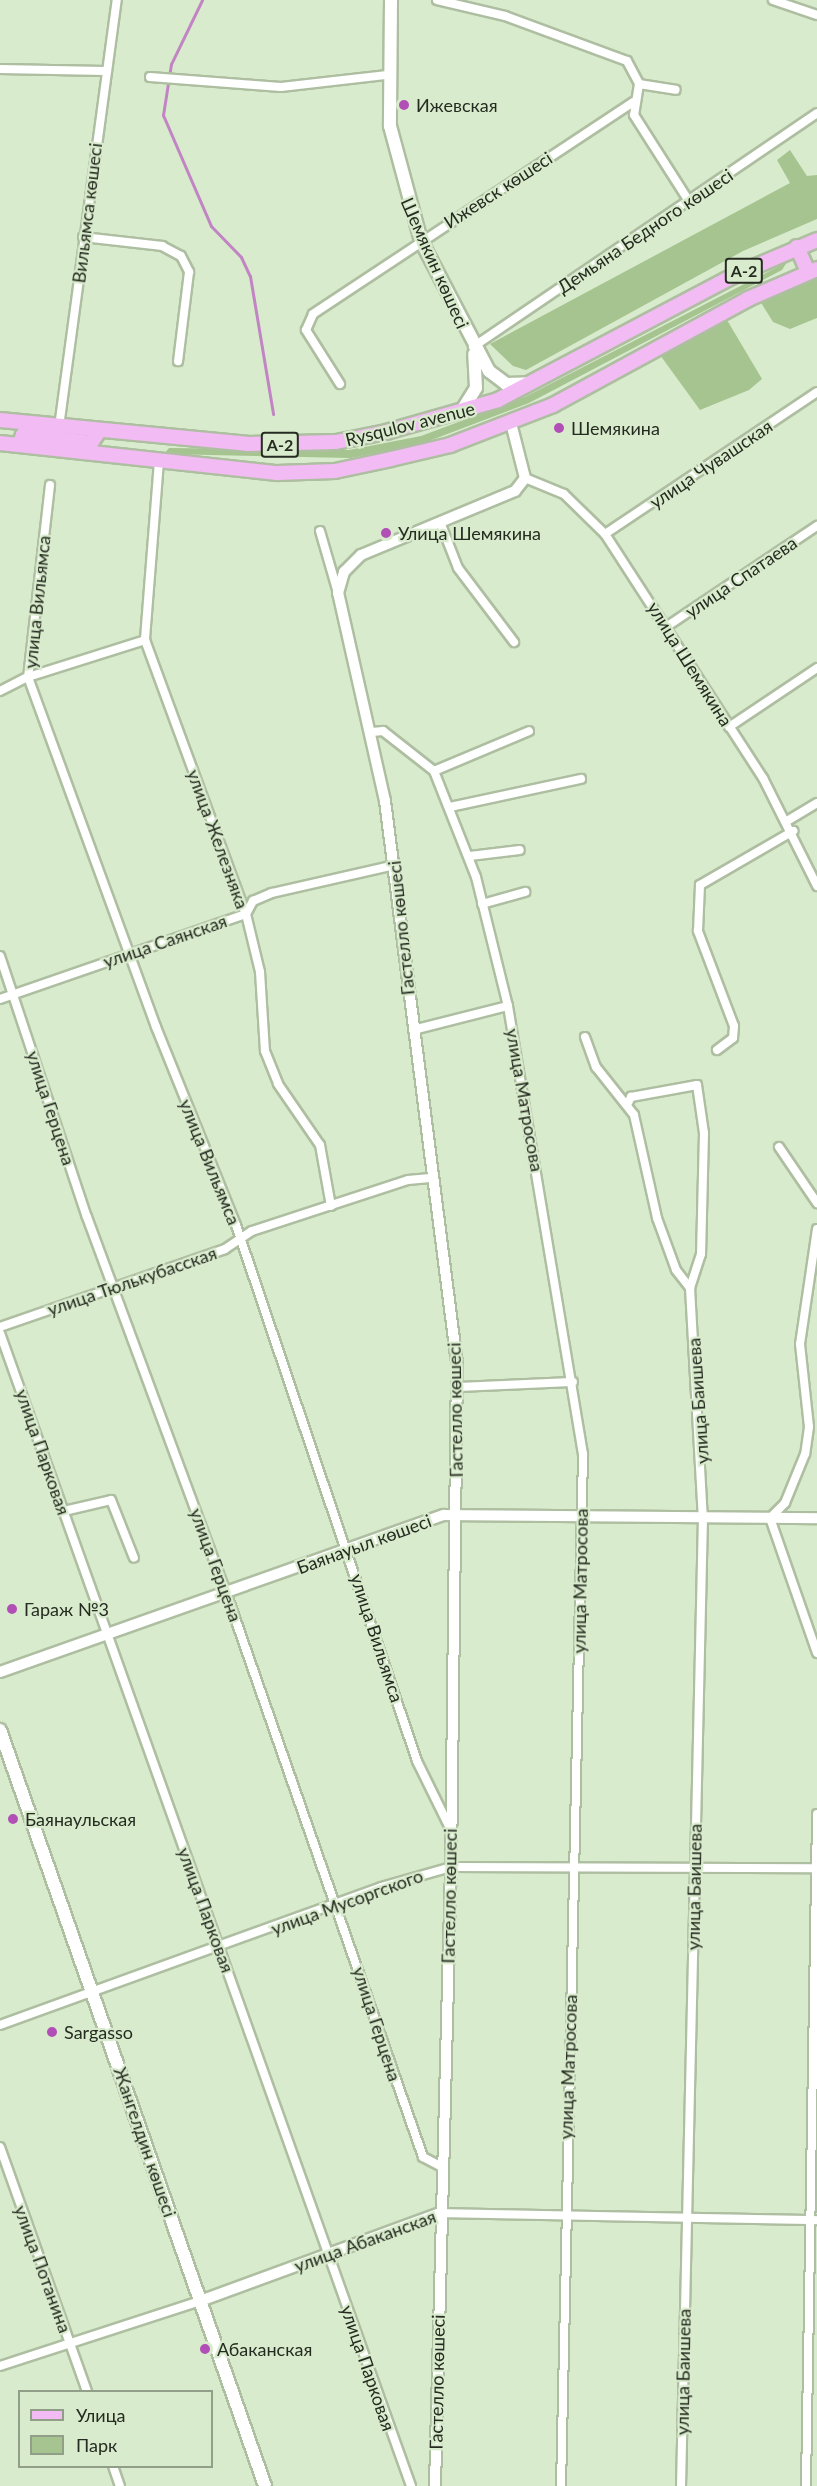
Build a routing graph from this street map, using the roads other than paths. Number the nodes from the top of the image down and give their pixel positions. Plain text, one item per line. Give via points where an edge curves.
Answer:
1 (117, 0) edge
2 (391, 0) edge
3 (437, 0) edge
4 (773, 0) edge
5 (817, 15) edge
6 (0, 69) edge
7 (105, 72) junction
8 (387, 75) junction
9 (150, 77) dead end
10 (639, 84) junction
11 (676, 90) dead end
12 (633, 102) junction
13 (817, 113) edge
14 (690, 203) junction
15 (83, 237) junction
16 (817, 240) edge
17 (421, 241) junction
18 (797, 247) junction
19 (812, 271) edge
20 (473, 347) junction
21 (178, 361) dead end
22 (534, 383) junction
23 (340, 384) dead end
24 (817, 392) edge
25 (459, 415) junction
26 (0, 420) edge
27 (511, 423) junction
28 (59, 427) junction
29 (99, 431) junction
30 (0, 443) edge
31 (20, 445) junction
32 (159, 461) junction
33 (525, 478) junction
34 (50, 485) dead end
35 (440, 522) junction
36 (817, 526) edge
37 (320, 531) dead end
38 (605, 534) junction
39 (338, 593) junction
40 (666, 627) junction
41 (146, 640) junction
42 (514, 642) dead end
43 (817, 668) edge
44 (28, 677) junction
45 (0, 691) edge
46 (729, 727) junction
47 (529, 730) dead end
48 (372, 732) junction
49 (434, 771) junction
50 (581, 779) dead end
51 (817, 803) edge
52 (450, 807) junction
53 (787, 820) junction
54 (793, 831) junction
55 (520, 850) dead end
56 (470, 856) junction
57 (394, 865) junction
58 (817, 886) edge
59 (525, 892) dead end
60 (482, 904) junction
61 (246, 914) junction
62 (131, 952) junction
63 (0, 956) edge
64 (13, 994) junction
65 (0, 999) edge
66 (508, 1006) junction
67 (413, 1030) junction
68 (585, 1036) dead end
69 (717, 1050) dead end
70 (628, 1103) junction
71 (779, 1147) dead end
72 (433, 1178) junction
73 (817, 1203) edge
74 (331, 1206) junction
75 (817, 1229) edge
76 (241, 1238) junction
77 (114, 1288) junction
78 (690, 1288) junction
79 (0, 1327) edge
80 (0, 1334) edge
81 (573, 1382) junction
82 (457, 1387) junction
83 (64, 1511) junction
84 (457, 1515) junction
85 (581, 1517) junction
86 (704, 1517) junction
87 (770, 1518) junction
88 (817, 1518) edge
89 (348, 1550) junction
90 (134, 1558) dead end
91 (227, 1595) junction
92 (110, 1637) junction
93 (817, 1653) edge
94 (0, 1672) edge
95 (0, 1730) edge
96 (817, 1814) edge
97 (451, 1830) junction
98 (571, 1864) junction
99 (451, 1867) junction
100 (695, 1867) junction
101 (815, 1868) edge
102 (335, 1906) junction
103 (220, 1947) junction
104 (92, 1992) junction
105 (0, 2025) edge
106 (0, 2147) edge
107 (440, 2166) junction
108 (440, 2213) junction
109 (565, 2214) junction
110 (688, 2218) junction
111 (814, 2220) edge
112 (329, 2254) junction
113 (200, 2301) junction
114 (69, 2341) junction
115 (0, 2366) edge
116 (87, 2390) edge
117 (114, 2468) edge
118 (120, 2486) edge
119 (265, 2486) edge
120 (411, 2486) edge
121 (435, 2486) edge
122 (561, 2486) edge
123 (681, 2486) edge
124 (806, 2486) edge

1 - 7 street, Вильямса көшесі
2 - 8 main road, Шемякин көшесі
3 - 10 street via 505,16 619,55
4 - 5 street
6 - 7 street
7 - 15 street, Вильямса көшесі
8 - 9 street via 282,87
8 - 17 main road, Шемякин көшесі via 403,189
10 - 11 street
10 - 12 street
12 - 14 street via 634,115
12 - 17 street, Ижевск көшесі
13 - 14 street, Демьяна Бедного көшесі
14 - 20 street, Демьяна Бедного көшесі
15 - 21 street via 162,246 181,256 189,272
15 - 28 street, Вильямса көшесі
16 - 18 main road, Rysqulov avenue / A-2
17 - 20 main road, Шемякин көшесі
17 - 23 street, Ижевск көшесі via 306,322
18 - 19 main road
18 - 22 main road, Rysqulov avenue / A-2
19 - 27 main road, Rysqulov avenue / A-2
20 - 22 main road, Шемякин көшесі via 495,379
20 - 25 main road, Шемякин көшесі via 477,388
22 - 25 main road, Rysqulov avenue / A-2
24 - 38 street, улица Чувашская
25 - 29 main road, Rysqulov avenue / A-2 via 336,442 294,445
26 - 28 main road, Rysqulov avenue / A-2
27 - 32 main road, Rysqulov avenue / A-2 via 450,445 335,471 277,473
27 - 33 street
28 - 29 main road, Rysqulov avenue / A-2
29 - 31 main road via 90,443 23,435
30 - 31 main road, Rysqulov avenue / A-2
31 - 32 main road, Rysqulov avenue / A-2
32 - 41 street, улица Железняка
33 - 35 street via 497,501
33 - 38 street, улица Шемякина via 564,494
34 - 44 street, улица Вильямса
35 - 39 street via 361,555 344,572
35 - 42 street via 459,568
36 - 40 street, улица Спатаева
37 - 39 street
38 - 40 street, улица Шемякина
39 - 48 street, Гастелло көшесі
40 - 46 street, улица Шемякина
41 - 44 street
41 - 61 street, улица Железняка
43 - 46 street
44 - 45 street
44 - 62 street, улица Вильямса
46 - 53 street, улица Шемякина
47 - 49 street
48 - 49 street, улица Матросова via 383,731
48 - 57 street, Гастелло көшесі
49 - 52 street, улица Матросова
50 - 52 street
51 - 53 street
52 - 56 street, улица Матросова
53 - 54 street, улица Шемякина
54 - 58 street, улица Шемякина
54 - 69 street via 700,885 698,931 734,1026 733,1038
55 - 56 street
56 - 60 street, улица Матросова
57 - 61 street, улица Саянская via 272,893 253,901
57 - 67 street, Гастелло көшесі
59 - 60 street
60 - 66 street, улица Матросова
61 - 62 street, улица Саянская
61 - 74 street, улица Железняка via 260,972 265,1051 278,1084 320,1145
62 - 64 street, улица Саянская
62 - 76 street, улица Вильямса
63 - 64 street, улица Герцена
64 - 65 street, улица Саянская
64 - 77 street, улица Герцена
66 - 67 street
66 - 81 street, улица Матросова
67 - 72 street, Гастелло көшесі
68 - 70 street via 596,1066
70 - 78 street via 657,1218 676,1270
70 - 78 street, улица Баишева via 631,1097 698,1085 704,1134 701,1244
71 - 73 street
72 - 74 street, улица Тюлькубасская via 408,1180
72 - 82 street, Гастелло көшесі
74 - 76 street, улица Тюлькубасская
75 - 87 street via 800,1344 809,1427 805,1454 785,1503
76 - 77 street, улица Тюлькубасская via 225,1249
76 - 89 street, улица Вильямса
77 - 79 street, улица Тюлькубасская
77 - 91 street, улица Герцена
78 - 86 street, улица Баишева
80 - 83 street, улица Парковая
81 - 82 street
81 - 85 street, улица Матросова via 583,1454
82 - 84 street, Гастелло көшесі
83 - 90 street via 111,1500
83 - 92 street, улица Парковая
84 - 85 street, Баянауыл көшесі
84 - 89 street, Баянауыл көшесі via 430,1518
84 - 97 street, Гастелло көшесі
85 - 86 street, Баянауыл көшесі
85 - 98 street, улица Матросова
86 - 87 street, Баянауыл көшесі
86 - 100 street, улица Баишева
87 - 88 street, Баянауыл көшесі
87 - 93 street
89 - 91 street, Баянауыл көшесі
89 - 97 street, улица Вильямса via 417,1761
91 - 92 street, Баянауыл көшесі
91 - 102 street, улица Герцена
92 - 94 street, Баянауыл көшесі
92 - 103 street, улица Парковая
95 - 104 main road, Жангелдин көшесі
96 - 101 street
97 - 99 street, Гастелло көшесі
98 - 99 street, улица Мусоргского
98 - 100 street, улица Мусоргского
98 - 109 street, улица Матросова
99 - 102 street, улица Мусоргского
99 - 107 street, Гастелло көшесі
100 - 101 street, улица Мусоргского
100 - 110 street, улица Баишева
101 - 111 street
102 - 103 street, улица Мусоргского
102 - 107 street, улица Герцена via 423,2157
103 - 104 street, улица Мусоргского
103 - 112 street, улица Парковая
104 - 105 street, улица Мусоргского
104 - 113 main road, Жангелдин көшесі
106 - 114 street, улица Потанина
107 - 108 street, Гастелло көшесі
108 - 109 street, улица Абаканская
108 - 112 street, улица Абаканская
108 - 121 street, Гастелло көшесі
109 - 110 street, улица Абаканская
109 - 122 street, улица Матросова
110 - 111 street, улица Абаканская
110 - 123 street, улица Баишева
111 - 124 street
112 - 113 street, улица Абаканская
112 - 120 street, улица Парковая
113 - 114 street, улица Абаканская
113 - 119 main road, Жангелдин көшесі
114 - 115 street, улица Абаканская
114 - 116 street, улица Потанина
117 - 118 street

